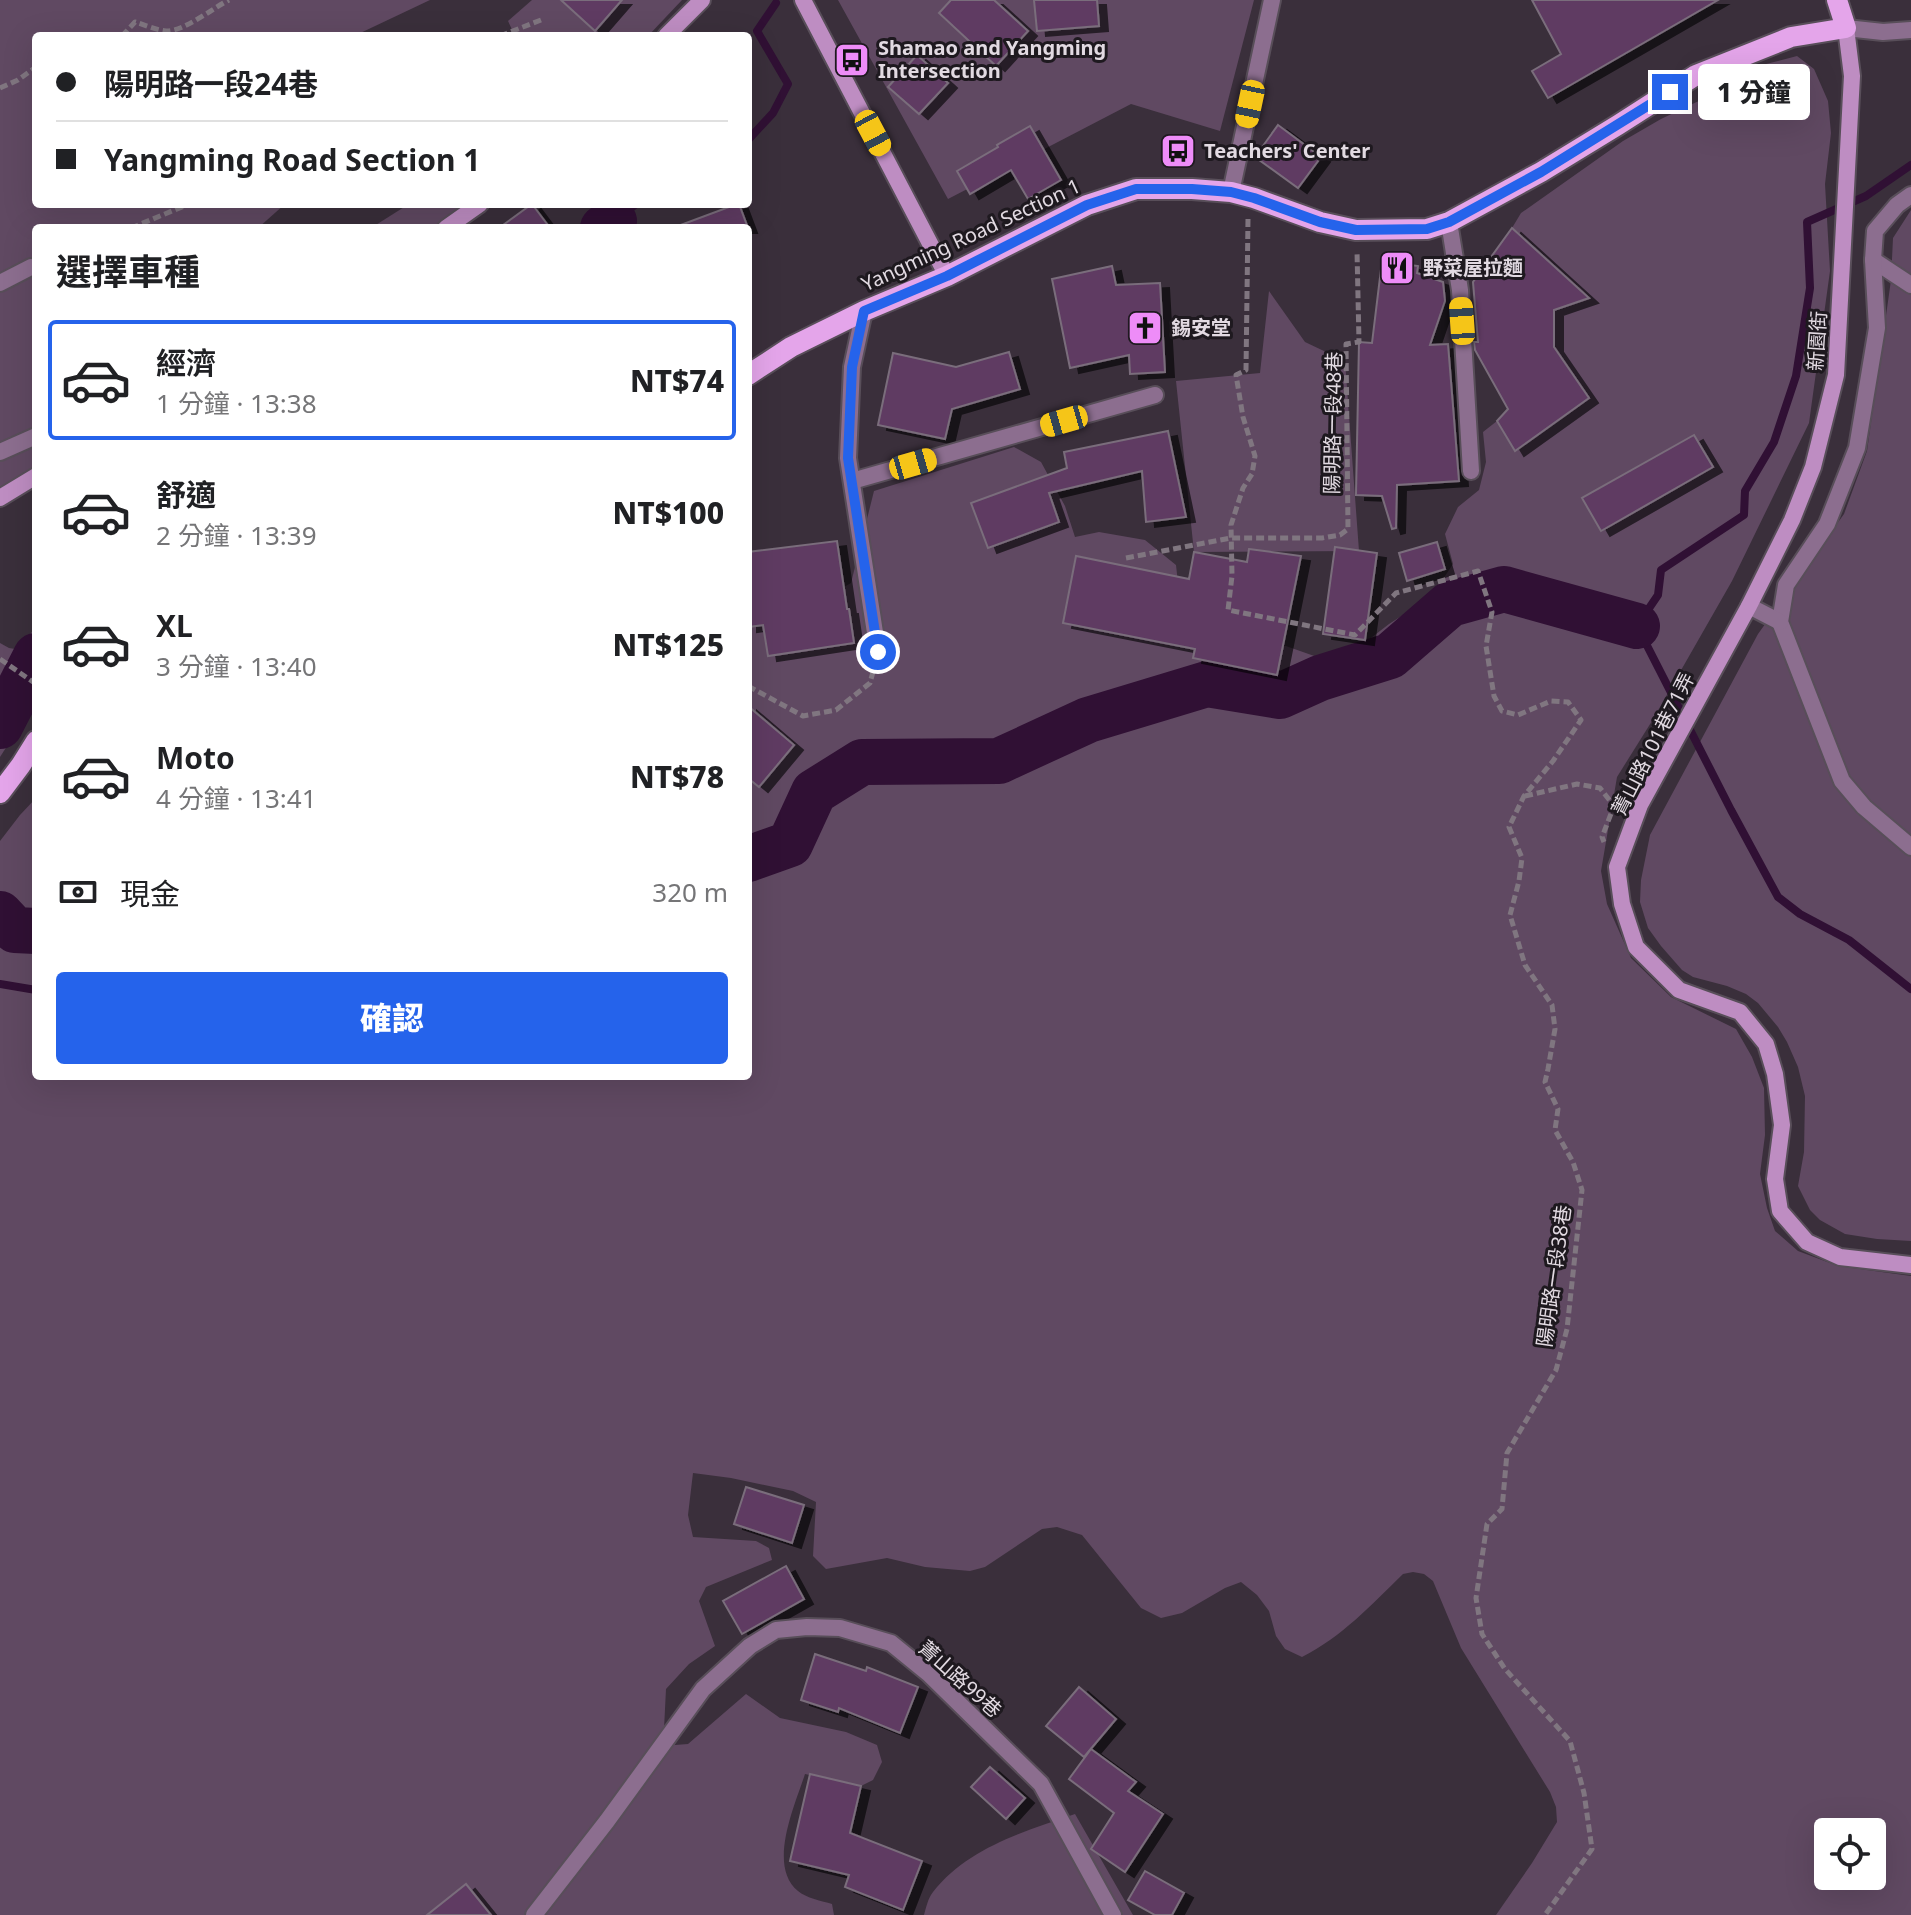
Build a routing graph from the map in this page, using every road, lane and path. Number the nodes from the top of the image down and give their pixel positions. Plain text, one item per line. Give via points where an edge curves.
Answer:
1 (229, 0) edge
2 (702, 0) edge
3 (803, 0) edge
4 (1272, 0) edge
5 (1837, 0) edge
6 (541, 20) dead end
7 (1846, 28) junction
8 (1911, 30) edge
9 (126, 32) edge
10 (510, 32) edge
11 (670, 32) edge
12 (32, 70) edge
13 (0, 88) edge
14 (1231, 192) junction
15 (1911, 195) edge
16 (179, 208) edge
17 (474, 208) edge
18 (1248, 219) dead end
19 (1449, 222) junction
20 (141, 224) edge
21 (452, 224) edge
22 (1356, 230) junction
23 (1873, 260) junction
24 (31, 267) dead end
25 (947, 276) junction
26 (0, 283) edge
27 (1911, 285) edge
28 (864, 311) junction
29 (752, 372) edge
30 (1155, 395) dead end
31 (32, 438) edge
32 (0, 452) edge
33 (1471, 471) dead end
34 (32, 478) edge
35 (852, 481) junction
36 (0, 498) edge
37 (1231, 538) junction
38 (1126, 558) dead end
39 (1749, 606) junction
40 (1780, 622) junction
41 (878, 652) joint
42 (0, 659) edge
43 (32, 681) edge
44 (752, 688) edge
45 (32, 749) edge
46 (0, 793) edge
47 (1524, 796) junction
48 (1911, 847) edge
49 (1617, 867) junction
50 (1911, 1265) edge
51 (534, 1915) edge
52 (1113, 1915) edge
53 (1545, 1915) edge

1 - 9 path via 168,31 135,22
2 - 11 street
3 - 25 street
4 - 14 street
5 - 7 main road
6 - 10 path
7 - 8 street
7 - 19 main road, Yangming Road Section 1 via 1791,37 1696,75 1541,172
7 - 39 street, 新園街 via 1852,76 1836,375 1813,467
12 - 13 path
14 - 22 main road, Yangming Road Section 1
14 - 25 main road, Yangming Road Section 1 via 1136,189 1087,205
15 - 23 street via 1875,231
16 - 20 path
17 - 21 street
18 - 37 path, 陽明路一段38巷 via 1246,370 1236,375 1255,456
19 - 22 main road, Yangming Road Section 1 via 1427,229
19 - 33 street via 1460,290
22 - 37 path, 陽明路一段48巷 via 1359,342 1346,344 1348,529 1322,538
23 - 27 street
23 - 40 street via 1877,328 1857,448 1827,524 1786,585
24 - 26 street
25 - 28 main road, Yangming Road Section 1
28 - 29 main road, Yangming Road Section 1
28 - 35 street via 852,367
30 - 35 street
31 - 32 street
34 - 36 street
35 - 41 street
37 - 38 path
37 - 47 path, 陽明路一段38巷 via 1228,610 1355,635 1396,593 1478,571 1492,612 1486,646 1494,696 1502,711 1518,715 1551,701 1568,702 1581,720
39 - 40 street
39 - 49 street, 菁山路101巷71弄 via 1640,805
40 - 48 street via 1842,781
41 - 44 path via 870,683 836,710 803,716
42 - 43 path
45 - 46 main road
47 - 49 path via 1577,784 1600,788 1614,806 1602,837
47 - 53 path, 陽明路一段38巷 via 1509,827 1522,858 1510,915 1525,965 1552,1005 1555,1029 1545,1082 1558,1109 1555,1130 1582,1190 1567,1329 1556,1370 1507,1453 1502,1509 1487,1524 1476,1598 1489,1646 1570,1741 1584,1793 1592,1849
49 - 50 street, 菁山路101巷71弄 via 1636,947 1679,990 1740,1012 1766,1044 1782,1125 1775,1179 1780,1211 1807,1242 1840,1257
51 - 52 street, 菁山路99巷 via 703,1689 776,1630 807,1627 840,1628 891,1643 929,1674 1041,1784

